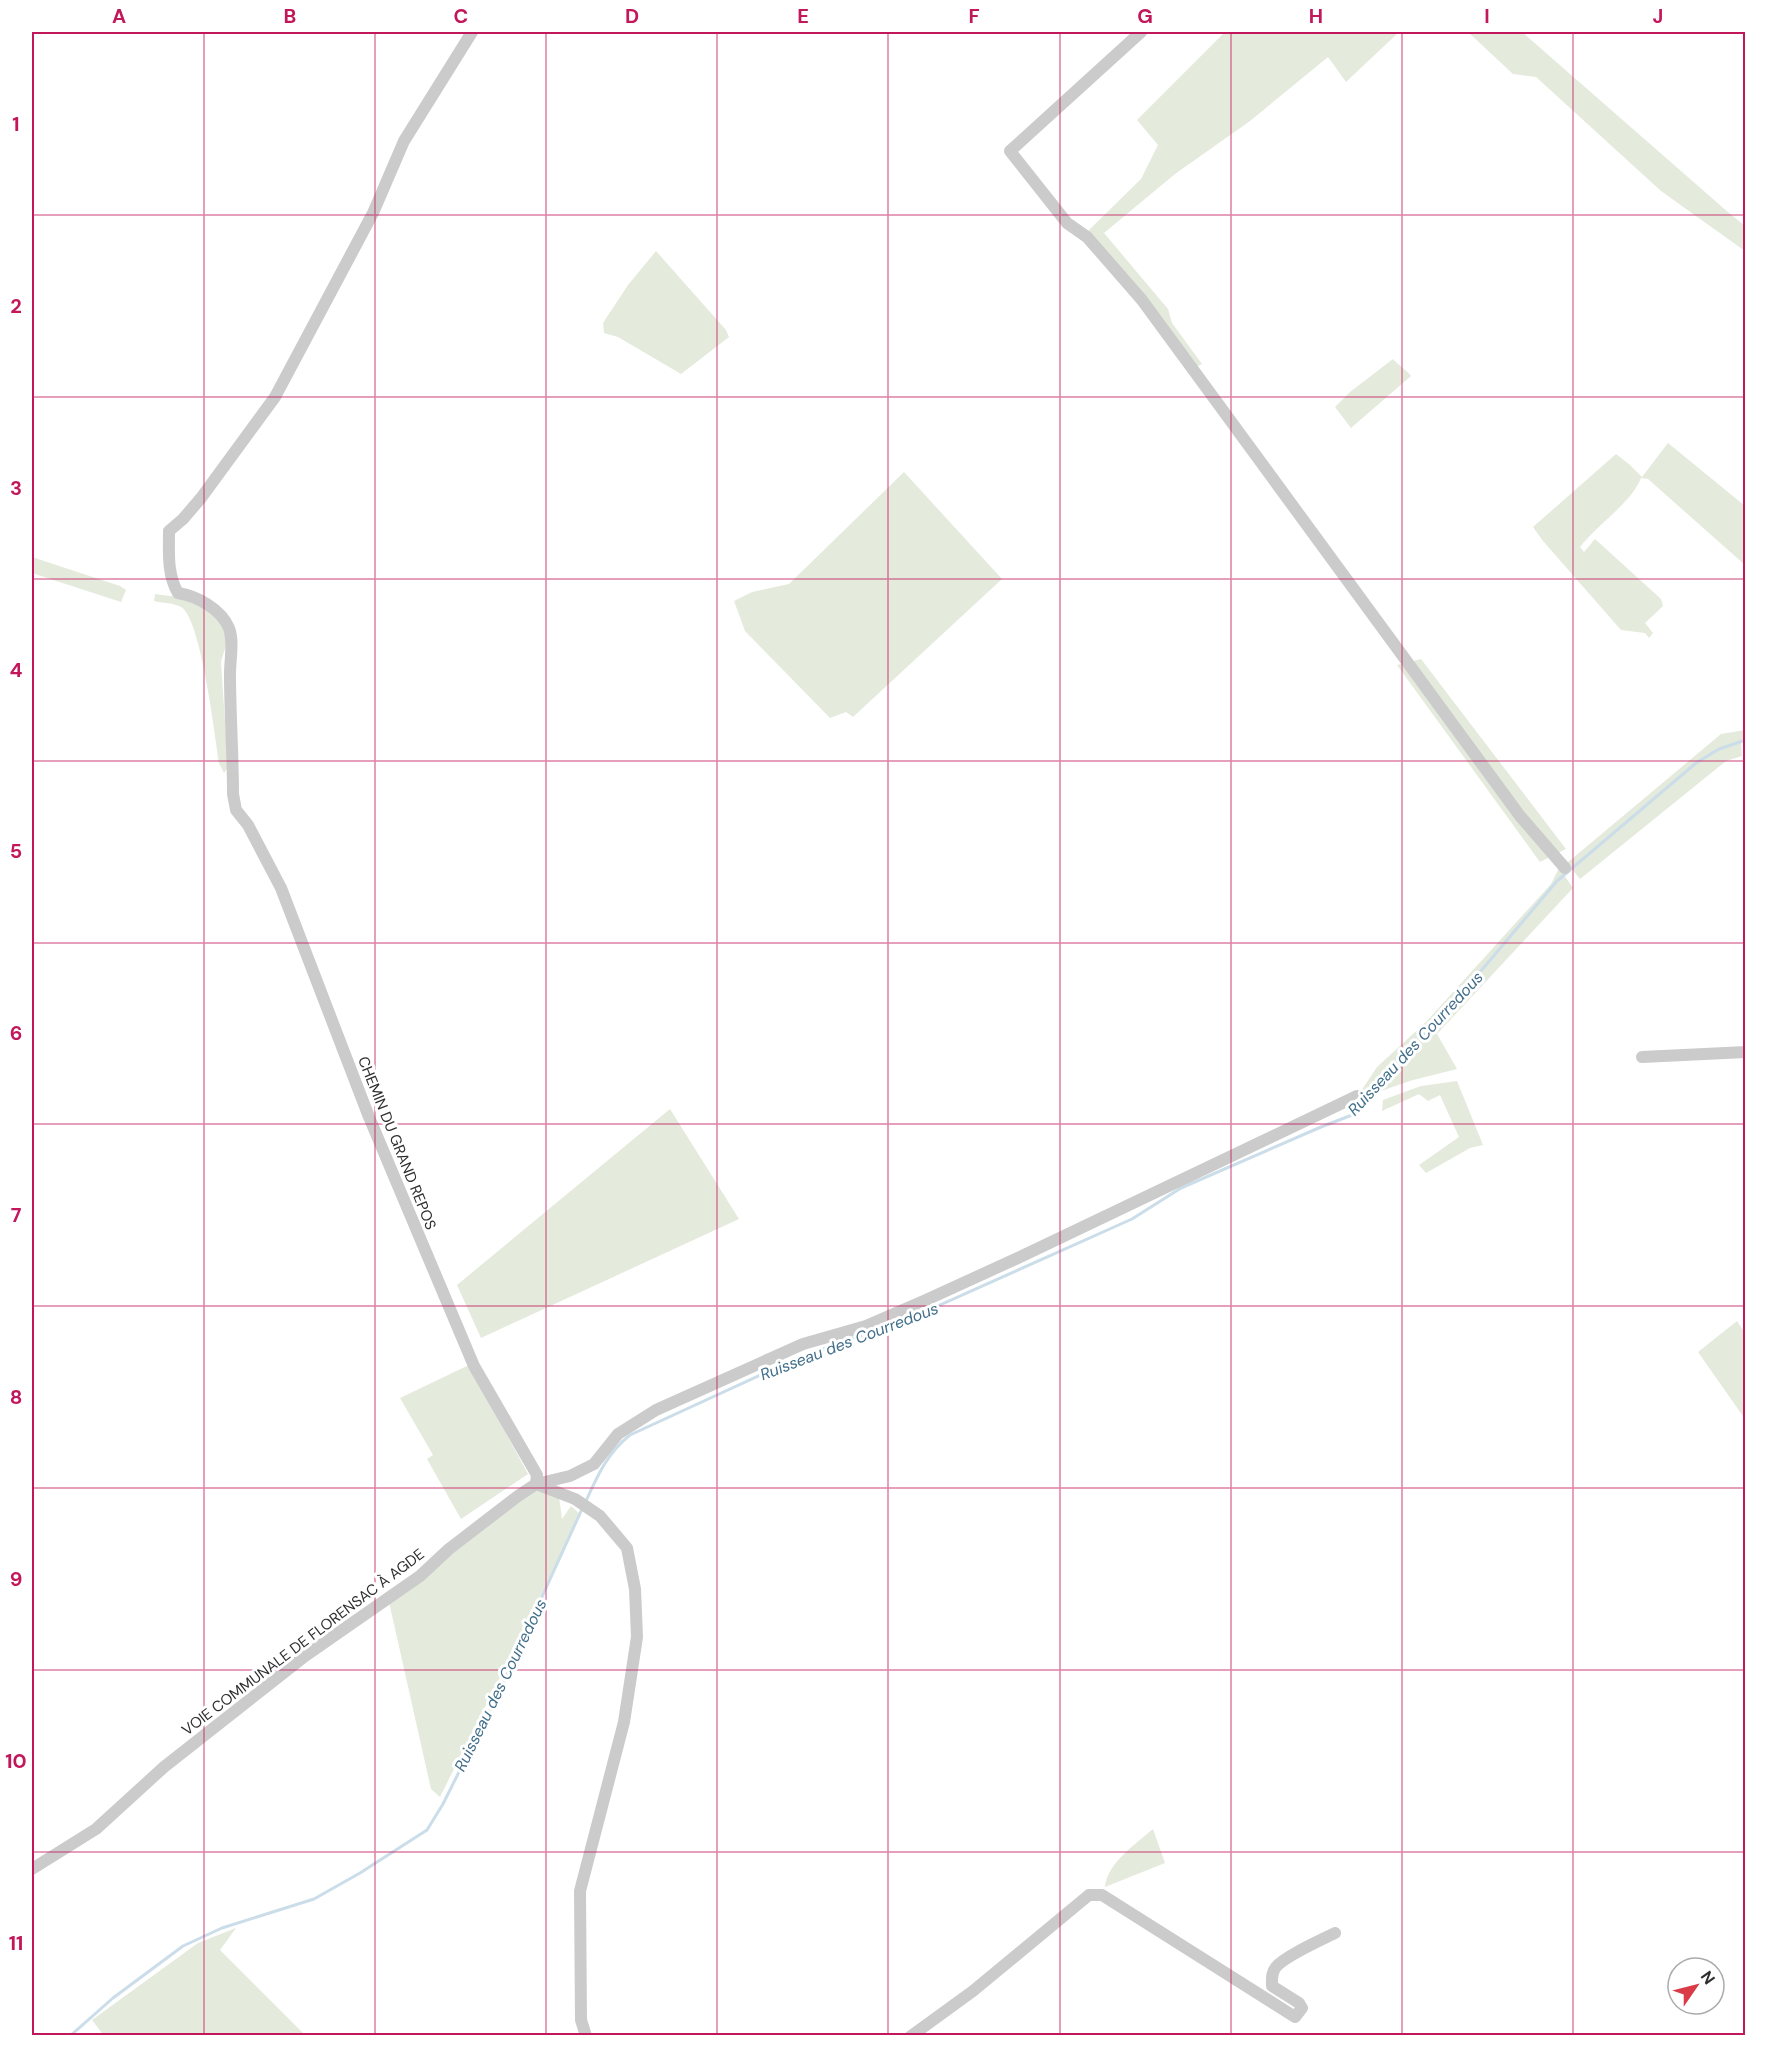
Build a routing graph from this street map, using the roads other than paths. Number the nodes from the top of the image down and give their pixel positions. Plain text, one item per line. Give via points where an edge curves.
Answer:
1 (472, 32) edge
2 (1141, 32) edge
3 (1565, 868) dead end
4 (1746, 1052) edge
5 (1642, 1057) dead end
6 (1357, 1096) dead end
7 (536, 1484) junction
8 (32, 1869) edge
9 (1335, 1933) dead end
10 (586, 2036) edge
11 (911, 2036) edge

1 - 7 street, CHEMIN DU GRAND REPOS via 404,141 373,213 275,397 201,498 169,531 169,553 172,584 178,593 192,595 212,608 229,629 236,810 264,852 281,888 369,1117 474,1366 537,1475
2 - 3 street via 1010,151 1067,223 1087,237 1142,300 1520,816
4 - 5 street
6 - 7 street via 926,1300 866,1326 803,1344 656,1410 618,1434 594,1464 570,1476
7 - 8 street, VOIE COMMUNALE DE FLORENSAC À AGDE via 448,1549 420,1576 305,1656 164,1767 96,1829
7 - 10 street via 575,1499 600,1516 627,1548 635,1589 637,1637 624,1722 579,1891 581,2020
9 - 11 street via 1276,1966 1272,1986 1302,2008 1294,2017 1102,1895 1089,1896

